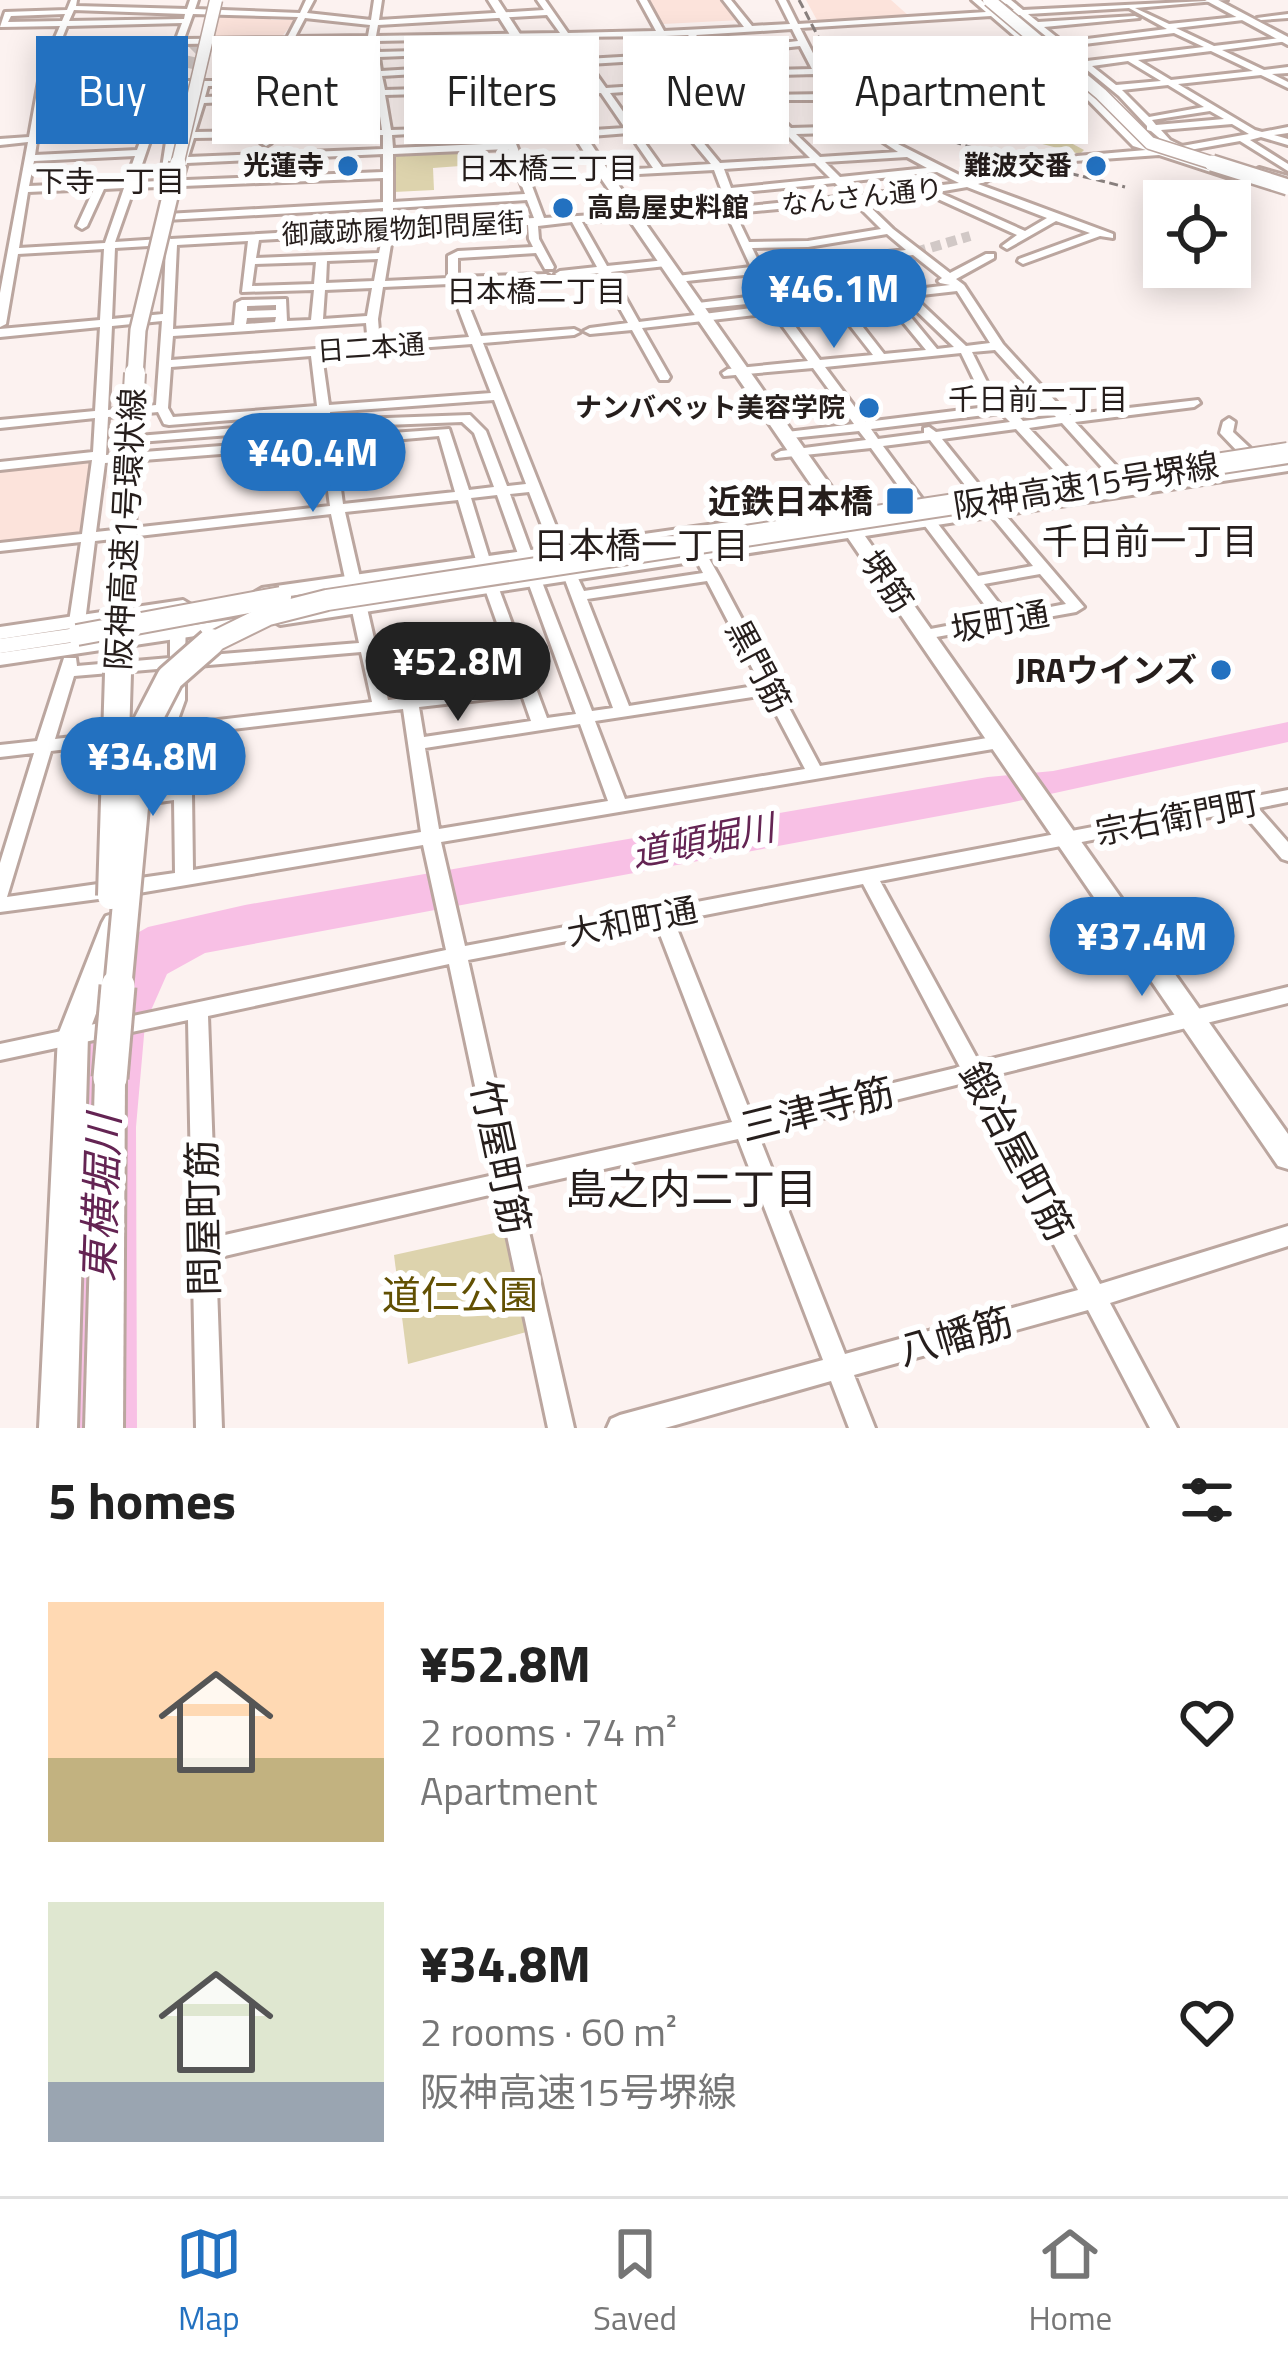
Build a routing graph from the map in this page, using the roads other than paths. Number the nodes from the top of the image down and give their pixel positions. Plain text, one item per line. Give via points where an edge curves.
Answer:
1 (194, 0) edge
2 (216, 0) edge
3 (310, 0) edge
4 (377, 0) edge
5 (424, 0) edge
6 (493, 0) edge
7 (541, 0) edge
8 (643, 0) edge
9 (727, 0) edge
10 (782, 0) edge
11 (966, 0) edge
12 (976, 0) edge
13 (1006, 0) edge
14 (1023, 0) edge
15 (1112, 0) edge
16 (1211, 0) edge
17 (1225, 0) edge
18 (118, 4) edge
19 (71, 6) edge
20 (1128, 7) junction
21 (989, 10) edge
22 (1078, 10) junction
23 (551, 12) junction
24 (1021, 14) junction
25 (302, 15) junction
26 (188, 16) junction
27 (503, 16) junction
28 (1149, 16) junction
29 (1288, 16) edge
30 (1244, 18) junction
31 (1261, 18) junction
32 (434, 20) junction
33 (1094, 20) junction
34 (119, 23) junction
35 (374, 23) junction
36 (58, 24) junction
37 (1, 25) edge
38 (1034, 25) junction
39 (796, 26) junction
40 (750, 28) junction
41 (1173, 28) junction
42 (113, 33) dead end
43 (690, 33) junction
44 (661, 34) junction
45 (566, 35) junction
46 (56, 36) edge
47 (182, 36) tunnel mouth
48 (292, 36) edge
49 (372, 36) edge
50 (442, 36) edge
51 (516, 36) joint
52 (693, 36) edge
53 (1014, 36) edge
54 (1048, 36) edge
55 (1287, 38) edge
56 (1088, 41) edge
57 (805, 43) junction
58 (789, 45) edge
59 (1211, 47) junction
60 (1129, 58) junction
61 (617, 59) junction
62 (623, 59) edge
63 (813, 59) edge
64 (599, 60) edge
65 (1088, 63) edge
66 (1088, 67) edge
67 (1288, 70) edge
68 (623, 71) edge
69 (1264, 73) junction
70 (188, 82) edge
71 (206, 82) junction
72 (212, 82) edge
73 (599, 82) edge
74 (1172, 85) junction
75 (1288, 85) edge
76 (380, 88) edge
77 (1115, 88) junction
78 (623, 89) edge
79 (599, 90) edge
80 (604, 90) junction
81 (404, 94) edge
82 (381, 95) junction
83 (201, 100) junction
84 (212, 100) edge
85 (1088, 106) edge
86 (1211, 108) junction
87 (623, 119) edge
88 (1233, 121) junction
89 (36, 124) edge
90 (1148, 124) junction
91 (380, 130) edge
92 (387, 130) junction
93 (404, 130) edge
94 (1288, 130) edge
95 (789, 131) edge
96 (188, 132) edge
97 (193, 133) junction
98 (212, 133) edge
99 (35, 134) junction
100 (1263, 134) junction
101 (1241, 138) junction
102 (0, 142) edge
103 (1288, 142) edge
104 (144, 144) edge
105 (170, 144) edge
106 (266, 144) edge
107 (332, 144) edge
108 (585, 144) edge
109 (640, 144) edge
110 (699, 144) edge
111 (895, 144) edge
112 (512, 146) joint
113 (1180, 149) junction
114 (141, 153) junction
115 (1154, 153) junction
116 (386, 154) junction
117 (913, 154) junction
118 (332, 155) junction
119 (592, 155) junction
120 (263, 157) junction
121 (32, 158) junction
122 (1077, 159) tunnel mouth
123 (185, 160) junction
124 (518, 160) junction
125 (819, 160) junction
126 (718, 167) junction
127 (1288, 168) edge
128 (942, 169) junction
129 (659, 170) junction
130 (604, 174) junction
131 (386, 175) junction
132 (330, 178) junction
133 (984, 179) tunnel mouth
134 (838, 180) junction
135 (258, 181) junction
136 (1288, 183) edge
137 (176, 184) junction
138 (968, 184) junction
139 (130, 185) junction
140 (100, 186) junction
141 (26, 189) junction
142 (728, 191) junction
143 (931, 194) dead end
144 (532, 197) junction
145 (855, 198) junction
146 (385, 205) junction
147 (327, 208) junction
148 (732, 210) junction
149 (251, 212) junction
150 (1033, 213) dead end
151 (166, 217) junction
152 (635, 217) junction
153 (1054, 217) junction
154 (575, 220) junction
155 (536, 222) junction
156 (82, 226) dead end
157 (1008, 228) junction
158 (387, 230) junction
159 (889, 231) junction
160 (326, 233) junction
161 (1025, 235) junction
162 (250, 238) junction
163 (170, 242) junction
164 (744, 245) junction
165 (112, 246) junction
166 (1007, 246) dead end
167 (540, 250) junction
168 (14, 251) junction
169 (916, 252) junction
170 (385, 256) junction
171 (990, 256) dead end
172 (322, 258) junction
173 (1023, 261) dead end
174 (251, 262) junction
175 (666, 263) junction
176 (602, 270) junction
177 (756, 270) junction
178 (552, 273) junction
179 (677, 279) junction
180 (453, 280) junction
181 (955, 282) junction
182 (378, 284) junction
183 (320, 286) junction
184 (904, 294) junction
185 (887, 296) junction
186 (837, 302) junction
187 (773, 303) junction
188 (702, 312) junction
189 (153, 313) junction
190 (281, 319) junction
191 (372, 320) junction
192 (241, 322) junction
193 (317, 322) junction
194 (106, 323) junction
195 (636, 326) junction
196 (256, 327) junction
197 (0, 329) edge
198 (590, 331) dead end
199 (167, 332) junction
200 (574, 332) dead end
201 (475, 341) junction
202 (998, 346) junction
203 (374, 348) junction
204 (962, 349) junction
205 (933, 351) junction
206 (316, 352) junction
207 (880, 356) junction
208 (255, 357) junction
209 (813, 362) junction
210 (167, 364) junction
211 (735, 372) junction
212 (664, 377) dead end
213 (496, 396) junction
214 (1194, 403) dead end
215 (1002, 409) junction
216 (133, 411) junction
217 (99, 414) junction
218 (165, 414) junction
219 (322, 417) junction
220 (919, 419) junction
221 (1061, 420) junction
222 (1229, 422) dead end
223 (0, 424) edge
224 (860, 426) junction
225 (1018, 426) junction
226 (787, 436) junction
227 (933, 436) junction
228 (327, 442) junction
229 (873, 443) junction
230 (1288, 444) edge
231 (1245, 451) junction
232 (1288, 453) edge
233 (790, 454) junction
234 (99, 458) junction
235 (0, 466) edge
236 (1288, 466) edge
237 (1112, 471) junction
238 (1069, 478) junction
239 (533, 488) junction
240 (502, 491) junction
241 (977, 491) junction
242 (462, 496) junction
243 (916, 500) junction
244 (337, 508) junction
245 (838, 512) junction
246 (996, 513) junction
247 (931, 523) junction
248 (854, 535) junction
249 (89, 537) junction
250 (0, 548) edge
251 (558, 549) junction
252 (656, 552) junction
253 (525, 554) junction
254 (483, 560) junction
255 (707, 567) junction
256 (1042, 569) junction
257 (352, 580) junction
258 (973, 581) junction
259 (535, 582) junction
260 (575, 587) junction
261 (492, 589) junction
262 (177, 607) junction
263 (359, 608) junction
264 (1004, 620) junction
265 (77, 622) junction
266 (178, 632) junction
267 (0, 633) edge
268 (925, 634) junction
269 (0, 646) edge
270 (369, 647) junction
271 (69, 648) junction
272 (0, 659) edge
273 (178, 663) junction
274 (71, 671) junction
275 (529, 689) junction
276 (770, 689) junction
277 (410, 704) junction
278 (381, 706) junction
279 (623, 712) junction
280 (586, 717) junction
281 (541, 724) junction
282 (166, 731) junction
283 (999, 742) junction
284 (416, 744) junction
285 (47, 745) junction
286 (0, 751) edge
287 (815, 774) junction
288 (158, 796) junction
289 (1288, 796) edge
290 (128, 800) junction
291 (1246, 804) junction
292 (619, 807) junction
293 (1066, 838) junction
294 (433, 848) junction
295 (1288, 854) edge
296 (868, 875) junction
297 (184, 878) junction
298 (121, 889) junction
299 (0, 893) edge
300 (0, 905) edge
301 (662, 915) junction
302 (457, 955) junction
303 (1288, 994) edge
304 (198, 1008) junction
305 (1192, 1018) junction
306 (80, 1034) junction
307 (0, 1052) edge
308 (974, 1071) junction
309 (110, 1078) junction
310 (744, 1128) junction
311 (1288, 1157) edge
312 (506, 1182) junction
313 (1288, 1236) edge
314 (204, 1250) junction
315 (1094, 1297) junction
316 (840, 1369) junction
317 (58, 1428) edge
318 (104, 1428) edge
319 (209, 1428) edge
320 (561, 1428) edge
321 (620, 1428) edge
322 (862, 1428) edge
323 (1164, 1428) edge

1 - 26 street
2 - 189 highway, 阪神高速1号環状線, bridge
3 - 25 street
4 - 35 street
5 - 32 street
6 - 27 main road, 堺筋
7 - 23 street
8 - 44 street
9 - 40 street
10 - 39 street
11 - 21 street
12 - 21 street
13 - 14 street
13 - 24 street
15 - 20 street
16 - 17 street
16 - 20 street
16 - 30 highway
17 - 31 highway
18 - 19 street
18 - 26 street
19 - 36 street
19 - 37 street via 8,14
20 - 22 street
20 - 28 street
21 - 24 street
21 - 39 street
21 - 53 street
21 - 136 highway, bridge via 1094,88 1150,143
22 - 24 street
22 - 33 street
23 - 27 street
23 - 45 street
24 - 38 street
25 - 26 street
25 - 35 street
25 - 48 street
26 - 34 street
26 - 47 street
27 - 32 street
27 - 51 main road, 堺筋
28 - 33 street
28 - 41 street
29 - 31 street
30 - 41 street
30 - 55 highway
31 - 55 highway
32 - 35 street
32 - 50 street
33 - 38 street
34 - 36 street
34 - 42 street
35 - 49 street
36 - 37 street
36 - 46 street
38 - 54 street
39 - 40 street
39 - 57 street
40 - 43 street
41 - 56 street
41 - 59 street
43 - 44 street
43 - 52 street
44 - 45 street
45 - 51 street
55 - 59 street
57 - 58 street
57 - 63 street
59 - 60 street
59 - 69 street
60 - 65 street
60 - 74 street
61 - 62 street
61 - 64 street
61 - 68 street
66 - 77 street
67 - 69 street
69 - 74 street
69 - 75 street
70 - 71 street
71 - 72 street
71 - 83 street
73 - 80 street
74 - 77 street
74 - 86 street
76 - 82 street
77 - 90 street
78 - 80 street
79 - 80 street
80 - 87 street
81 - 82 street
82 - 92 street
83 - 84 street
83 - 97 street
85 - 115 street via 1123,143
86 - 88 street
86 - 90 street
88 - 90 street
88 - 100 street
89 - 99 street
90 - 113 street
91 - 92 street
92 - 93 street
92 - 116 street
94 - 100 street
95 - 125 street
96 - 97 street
97 - 98 street
97 - 123 street
99 - 102 street
99 - 121 street
100 - 101 street
100 - 103 street
101 - 113 street
101 - 127 street
104 - 114 street
105 - 189 highway, bridge via 145,245
106 - 120 street
107 - 118 street
108 - 119 main road, 堺筋
109 - 129 street
110 - 126 street
111 - 117 street
112 - 116 street
112 - 124 street
113 - 115 street
113 - 136 street
114 - 121 street
114 - 139 street
115 - 122 street
115 - 136 street
116 - 118 street
116 - 131 street
117 - 125 street
117 - 128 street
118 - 120 street
118 - 132 street
119 - 124 street
119 - 130 main road, 堺筋
120 - 123 street
120 - 135 street
121 - 141 street
123 - 137 street
124 - 144 street
125 - 126 street
125 - 134 street
126 - 129 street
126 - 142 street
128 - 134 street
128 - 138 street
129 - 130 street
130 - 152 main road, 堺筋
131 - 132 street
131 - 146 street
132 - 135 street
132 - 147 street
133 - 138 street
134 - 142 street
134 - 145 street
135 - 137 street
135 - 149 street
137 - 139 street
137 - 151 street
138 - 145 street, なんさん通り
138 - 153 street, なんさん通り
139 - 140 street
139 - 165 street
140 - 141 street
140 - 156 street
141 - 168 street
142 - 148 street
143 - 157 street
144 - 146 street
144 - 155 street
145 - 148 street, なんさん通り
145 - 159 street
146 - 147 street
146 - 158 street
147 - 149 street
147 - 160 street
148 - 152 street, なんさん通り
148 - 164 street
149 - 151 street
149 - 162 street
150 - 157 street
151 - 163 street via 162,238
152 - 154 street, 御蔵跡履物卸問屋街
152 - 175 main road, 堺筋
153 - 161 street
153 - 173 street, なんさん通り via 1105,235
154 - 155 street, 御蔵跡履物卸問屋街
154 - 176 street
155 - 158 street, 御蔵跡履物卸問屋街
155 - 167 street
157 - 161 street
158 - 160 street, 御蔵跡履物卸問屋街
158 - 170 street
159 - 164 street
159 - 169 street
160 - 162 street, 御蔵跡履物卸問屋街
161 - 166 street
162 - 163 street, 御蔵跡履物卸問屋街
162 - 174 street
163 - 165 street, 御蔵跡履物卸問屋街
163 - 189 street
164 - 177 street
165 - 168 street, 御蔵跡履物卸問屋街
165 - 194 street
167 - 178 street
167 - 180 street via 458,254
168 - 197 street
169 - 177 street
169 - 181 street
170 - 172 street
170 - 182 street
171 - 181 street
172 - 174 street
172 - 183 street
174 - 183 street via 246,290
175 - 176 street
175 - 179 main road, 堺筋
176 - 178 street
176 - 195 street
177 - 179 street
177 - 187 street
178 - 180 street
179 - 188 main road, 堺筋
180 - 182 street
180 - 201 street
181 - 184 street
181 - 202 street
182 - 183 street
182 - 191 street
183 - 193 street
184 - 185 street
184 - 204 street
185 - 186 street
185 - 205 street
186 - 187 street
186 - 207 street
187 - 188 street
187 - 209 street
188 - 195 street
188 - 211 main road, 堺筋
189 - 194 street
189 - 199 street
189 - 309 highway, 阪神高速1号環状線, bridge via 114,728
190 - 192 street
190 - 193 street
190 - 196 street
191 - 193 street
191 - 203 street
192 - 196 street
192 - 199 street
194 - 197 street
194 - 217 street
195 - 198 street
195 - 212 street
196 - 208 street
199 - 210 street
200 - 201 street, 日二本通
201 - 203 street, 日二本通
201 - 213 street
202 - 204 street
202 - 221 street
203 - 206 street, 日二本通
204 - 205 street
204 - 215 street
205 - 207 street
206 - 208 street, 日二本通
206 - 219 street
207 - 209 street
208 - 210 street, 日二本通
209 - 211 street
209 - 224 street
210 - 218 street
211 - 226 main road, 堺筋
213 - 219 street
213 - 239 street
214 - 221 street
215 - 220 street
215 - 225 street
216 - 217 street
216 - 218 street
216 - 219 street via 131,440
217 - 223 street
217 - 234 street
218 - 219 street
219 - 228 street
219 - 240 street via 465,418 478,427
220 - 224 street
220 - 227 street
221 - 225 street
221 - 237 street
222 - 231 street via 1226,433
224 - 226 street
224 - 229 street
225 - 227 street
225 - 238 street
226 - 233 main road, 堺筋
227 - 229 street
227 - 241 street
228 - 234 street
228 - 242 street via 444,432
228 - 244 street
229 - 233 street
229 - 243 street
230 - 231 main road
231 - 237 main road
232 - 252 highway, 阪神高速15号堺線, bridge
233 - 245 main road, 堺筋
234 - 235 street
234 - 249 street
236 - 246 main road
237 - 238 main road
238 - 241 main road
239 - 240 street
239 - 251 street
240 - 242 street
240 - 253 street
241 - 243 main road
242 - 244 street
242 - 254 street
243 - 245 main road
244 - 249 street
244 - 257 street
245 - 248 main road, 堺筋
245 - 251 main road
246 - 247 main road
246 - 256 street
247 - 248 main road
247 - 258 street
248 - 255 main road
248 - 268 main road, 堺筋
249 - 250 street
249 - 265 street
251 - 253 main road
252 - 269 highway, bridge via 445,572
252 - 309 highway, 阪神高速15号堺線, bridge via 280,610 219,637 172,673 140,748
253 - 254 main road
254 - 257 main road
255 - 260 main road
255 - 276 street, 黒門筋
256 - 258 street
256 - 264 street, 坂町通 via 1076,607
257 - 262 main road
257 - 263 street
258 - 264 street
259 - 260 main road
259 - 261 main road
259 - 280 street
260 - 279 street
261 - 263 main road
261 - 275 street
262 - 265 main road
262 - 266 street
263 - 266 main road
263 - 270 street
264 - 268 street, 坂町通
265 - 267 main road
266 - 271 main road
266 - 273 street
268 - 283 main road, 堺筋
270 - 273 street
270 - 278 street
271 - 272 main road
271 - 274 street
273 - 274 street
273 - 282 street
274 - 285 street
275 - 277 street
275 - 281 street
276 - 279 street
276 - 287 street, 黒門筋
277 - 278 street
277 - 284 street, 竹屋町筋
278 - 282 street
279 - 280 street
280 - 281 street
280 - 292 street
281 - 284 street
282 - 285 street
282 - 288 street
282 - 290 street via 135,760
283 - 287 street
283 - 293 main road, 堺筋
284 - 294 street, 竹屋町筋
285 - 286 street
285 - 299 street
287 - 292 street
288 - 290 street
288 - 297 street via 183,793
289 - 291 street, 宗右衛門町
290 - 298 street
291 - 293 street, 宗右衛門町
291 - 295 street
292 - 294 street
293 - 296 street, 大和町通
293 - 305 main road, 堺筋
294 - 297 street
294 - 302 street, 竹屋町筋
296 - 301 street, 大和町通
296 - 308 street, 鍛冶屋町筋
297 - 298 street
298 - 300 street
298 - 306 highway
301 - 302 street, 大和町通
301 - 310 street
302 - 304 street, 大和町通
302 - 312 street, 竹屋町筋
303 - 305 street, 三津寺筋
304 - 306 street, 大和町通
304 - 314 street, 問屋町筋
305 - 308 street, 三津寺筋
305 - 311 main road, 堺筋
306 - 307 street, 大和町通
306 - 317 highway via 69,1115
308 - 310 street, 三津寺筋
308 - 315 street, 鍛冶屋町筋
309 - 318 highway, 阪神高速1号環状線
310 - 312 street, 三津寺筋
310 - 316 street
312 - 314 street, 三津寺筋
312 - 320 street, 竹屋町筋
313 - 315 street, 八幡筋
314 - 319 street, 問屋町筋
315 - 316 street, 八幡筋
315 - 323 street, 鍛冶屋町筋
316 - 321 street, 八幡筋
316 - 322 street

